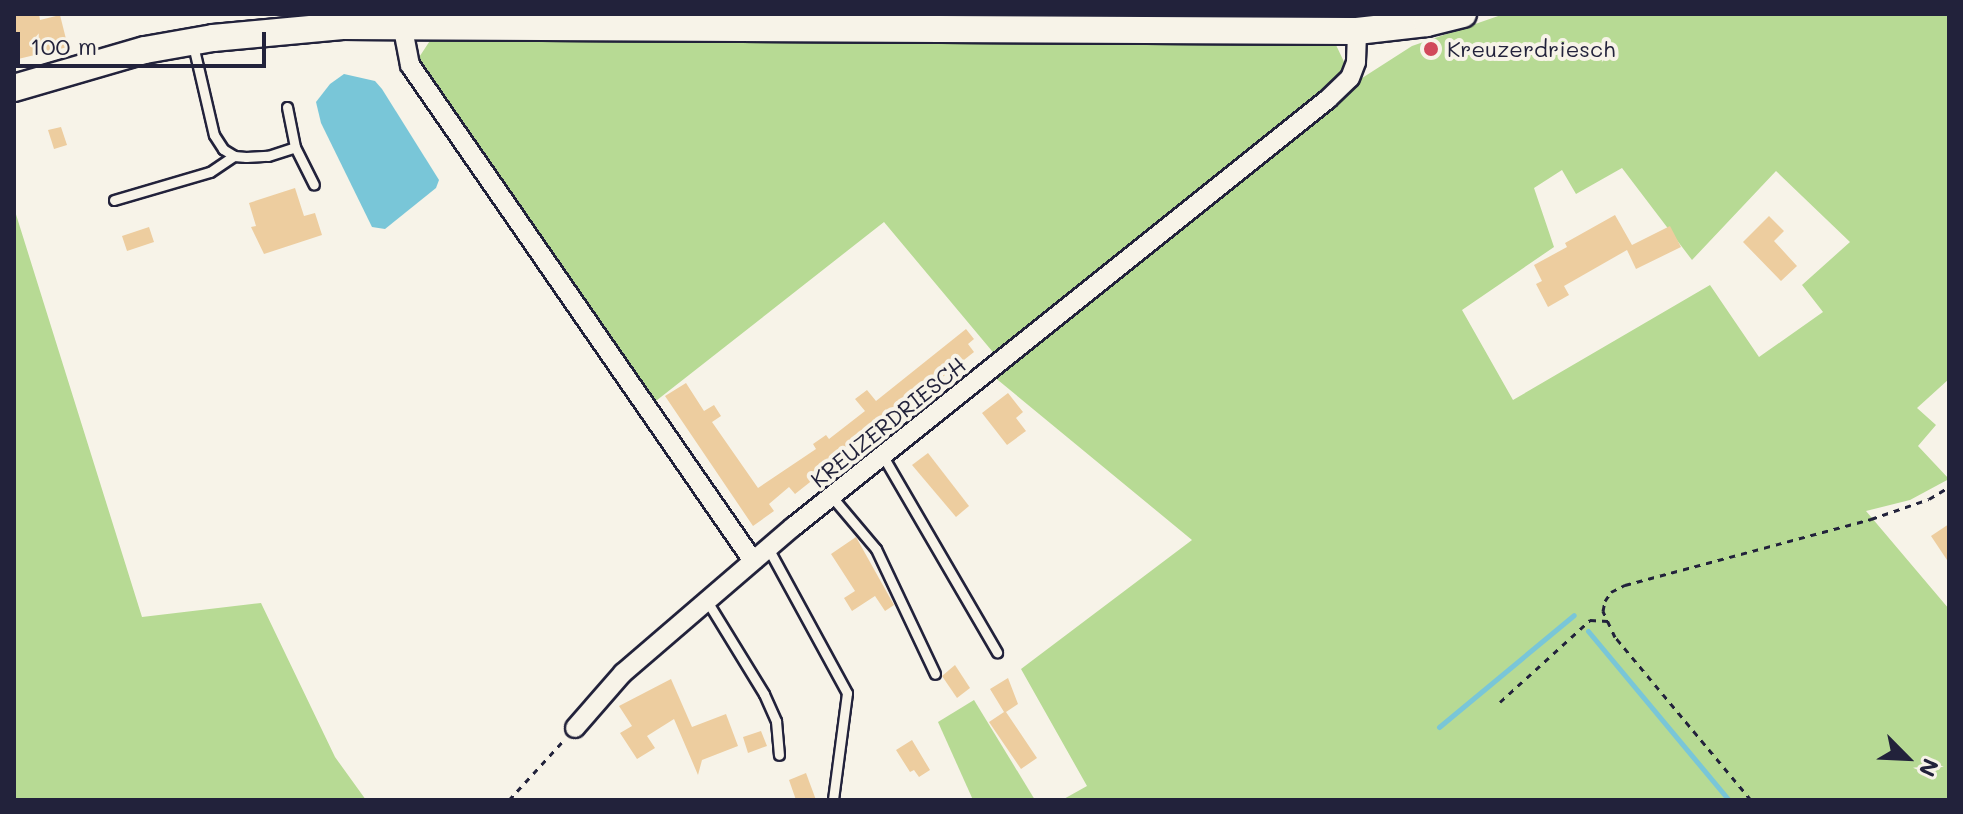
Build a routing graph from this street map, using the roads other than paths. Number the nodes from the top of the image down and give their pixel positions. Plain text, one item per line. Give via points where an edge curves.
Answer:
1 (1463, 14) edge
2 (402, 24) junction
3 (1357, 26) junction
4 (193, 42) junction
5 (14, 88) edge
6 (287, 107) dead end
7 (295, 147) junction
8 (234, 156) junction
9 (314, 185) dead end
10 (114, 200) dead end
11 (884, 458) junction
12 (832, 497) junction
13 (768, 548) junction
14 (753, 561) junction
15 (707, 601) junction
16 (997, 652) dead end
17 (935, 674) dead end
18 (575, 728) road end
19 (779, 755) dead end
20 (833, 800) edge

1 - 3 main road via 1418,25
2 - 3 main road
2 - 4 main road
2 - 14 street via 410,65
3 - 11 street, KREUZERDRIESCH via 1350,78 1328,99
4 - 5 main road via 145,50
4 - 8 lane via 214,135
6 - 7 lane
7 - 8 lane via 268,156
7 - 9 lane
8 - 10 lane via 210,172
11 - 12 street, KREUZERDRIESCH
11 - 16 lane
12 - 13 street, KREUZERDRIESCH
12 - 17 lane via 876,549
13 - 14 street, KREUZERDRIESCH
13 - 20 lane via 847,693
14 - 15 street, KREUZERDRIESCH
15 - 18 street, KREUZERDRIESCH via 623,673
15 - 19 lane via 764,694 776,721

